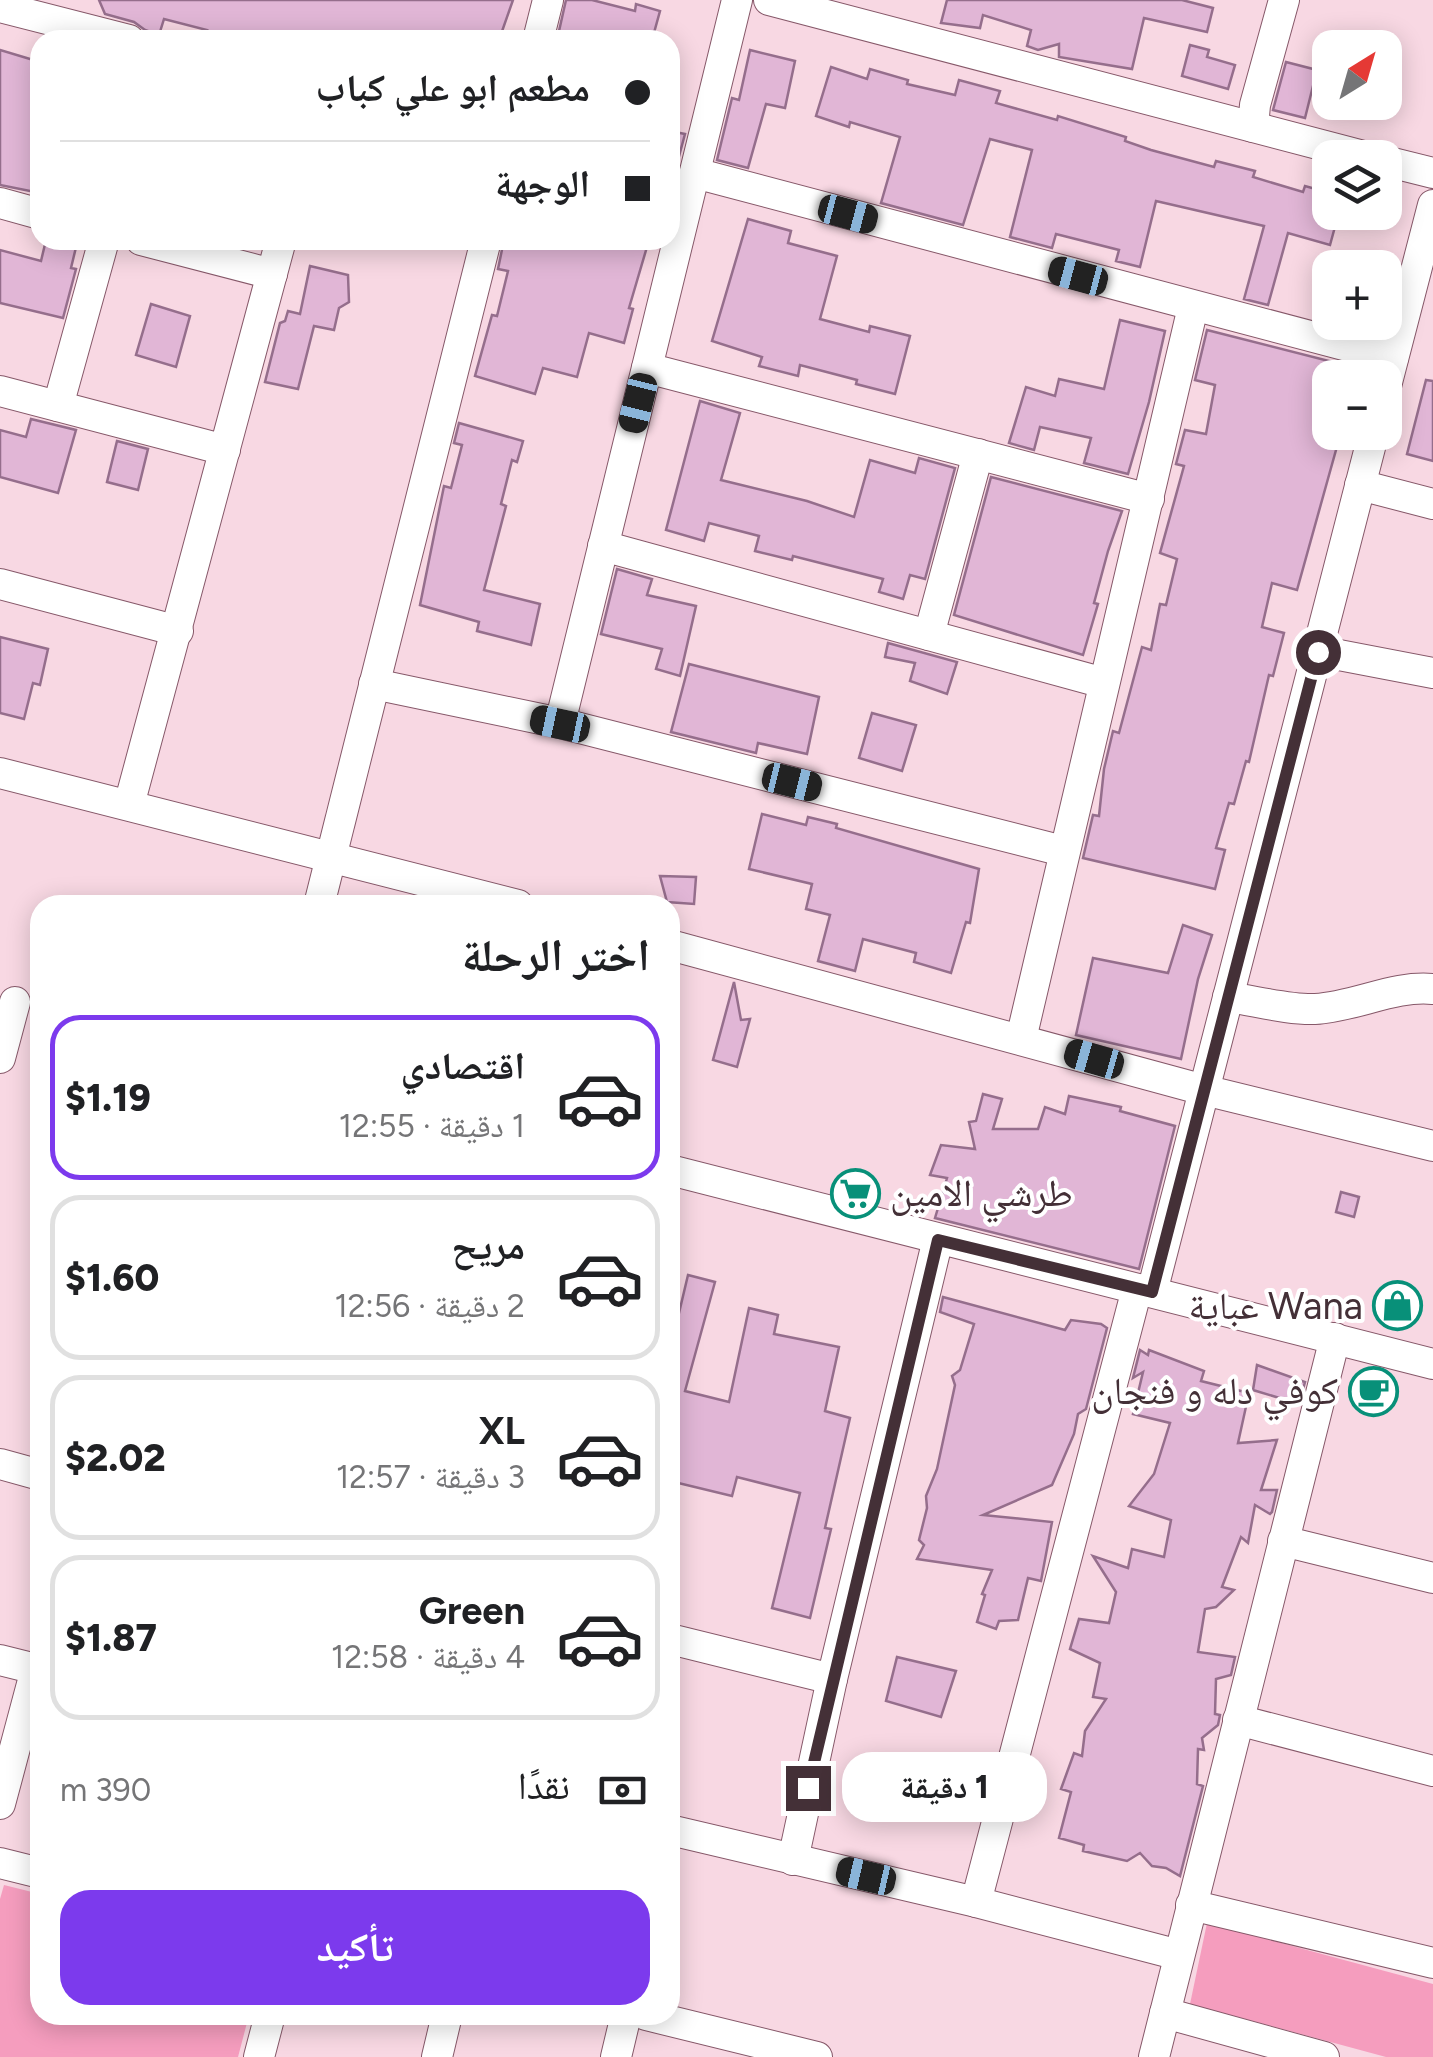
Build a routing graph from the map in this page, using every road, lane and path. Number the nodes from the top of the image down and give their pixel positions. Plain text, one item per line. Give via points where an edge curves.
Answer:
1 (548, 0) edge
2 (737, 0) edge
3 (769, 0) edge
4 (1284, 0) edge
5 (0, 7) edge
6 (90, 30) edge
7 (540, 30) edge
8 (1253, 127) junction
9 (1312, 142) edge
10 (1402, 166) edge
11 (695, 173) junction
12 (1433, 174) edge
13 (0, 203) edge
14 (1433, 205) edge
15 (30, 211) edge
16 (680, 234) edge
17 (101, 250) edge
18 (180, 250) edge
19 (278, 250) edge
20 (483, 250) edge
21 (676, 250) edge
22 (272, 274) junction
23 (1192, 308) junction
24 (1393, 358) joint
25 (647, 368) junction
26 (0, 391) edge
27 (58, 406) junction
28 (226, 450) junction
29 (1369, 450) edge
30 (978, 454) junction
31 (1360, 486) junction
32 (1150, 500) junction
33 (1433, 504) edge
34 (603, 546) junction
35 (0, 584) edge
36 (178, 630) junction
37 (930, 635) junction
38 (1318, 652) junction
39 (1433, 672) edge
40 (1104, 683) junction
41 (374, 684) junction
42 (560, 724) junction
43 (0, 773) edge
44 (129, 804) junction
45 (1063, 851) junction
46 (330, 855) junction
47 (321, 895) edge
48 (480, 895) edge
49 (680, 949) edge
50 (1433, 990) edge
51 (1228, 996) junction
52 (18, 1002) edge
53 (1021, 1039) junction
54 (0, 1058) edge
55 (1204, 1090) junction
56 (1433, 1146) edge
57 (680, 1173) edge
58 (938, 1240) junction
59 (1145, 1290) junction
60 (1335, 1338) junction
61 (1433, 1364) edge
62 (0, 1464) edge
63 (30, 1472) edge
64 (1284, 1541) junction
65 (1433, 1578) edge
66 (680, 1641) edge
67 (0, 1660) edge
68 (30, 1668) edge
69 (832, 1679) junction
70 (30, 1698) edge
71 (1238, 1720) junction
72 (1433, 1771) edge
73 (0, 1804) edge
74 (680, 1839) edge
75 (793, 1860) junction
76 (0, 1863) edge
77 (30, 1871) edge
78 (976, 1902) junction
79 (1192, 1906) junction
80 (1179, 1955) junction
81 (1433, 1963) edge
82 (1165, 2013) junction
83 (680, 2023) edge
84 (267, 2025) edge
85 (445, 2025) edge
86 (624, 2025) edge
87 (259, 2057) edge
88 (437, 2057) edge
89 (616, 2057) edge
90 (817, 2057) edge
91 (1154, 2057) edge
92 (1324, 2057) edge

1 - 7 street
2 - 11 street
3 - 8 street
4 - 8 street
5 - 6 street
8 - 9 street
10 - 12 street
11 - 16 street
11 - 23 street
13 - 15 street
14 - 24 street
17 - 27 street
18 - 22 street
19 - 22 street
20 - 41 street
21 - 25 street
22 - 28 street
23 - 24 street
23 - 32 street
25 - 30 street
25 - 34 street
26 - 27 street
27 - 28 street
28 - 36 street
29 - 31 street
30 - 32 street
30 - 37 street
31 - 33 street
31 - 38 street
32 - 40 street
34 - 37 street
34 - 42 street
35 - 36 street
36 - 44 street
37 - 40 street
38 - 39 street
38 - 51 street
40 - 45 street
41 - 42 street
41 - 46 street
42 - 45 street
43 - 44 street
44 - 46 street
45 - 53 street
46 - 47 street
46 - 48 street
49 - 53 street
50 - 51 street via 1314,1009
51 - 55 street
52 - 54 street
53 - 55 street
55 - 56 street
55 - 59 street
57 - 58 street
58 - 59 street
58 - 69 street
59 - 60 street
59 - 78 street
60 - 61 street
60 - 64 street
62 - 63 street
64 - 65 street
64 - 71 street
66 - 69 street
67 - 68 street
69 - 75 street
70 - 73 street
71 - 72 street
71 - 79 street
74 - 75 street
75 - 78 street
76 - 77 street
78 - 80 street
79 - 80 street
79 - 81 street
80 - 82 street
82 - 91 street
82 - 92 street
83 - 90 street
84 - 87 street
85 - 88 street
86 - 89 street

